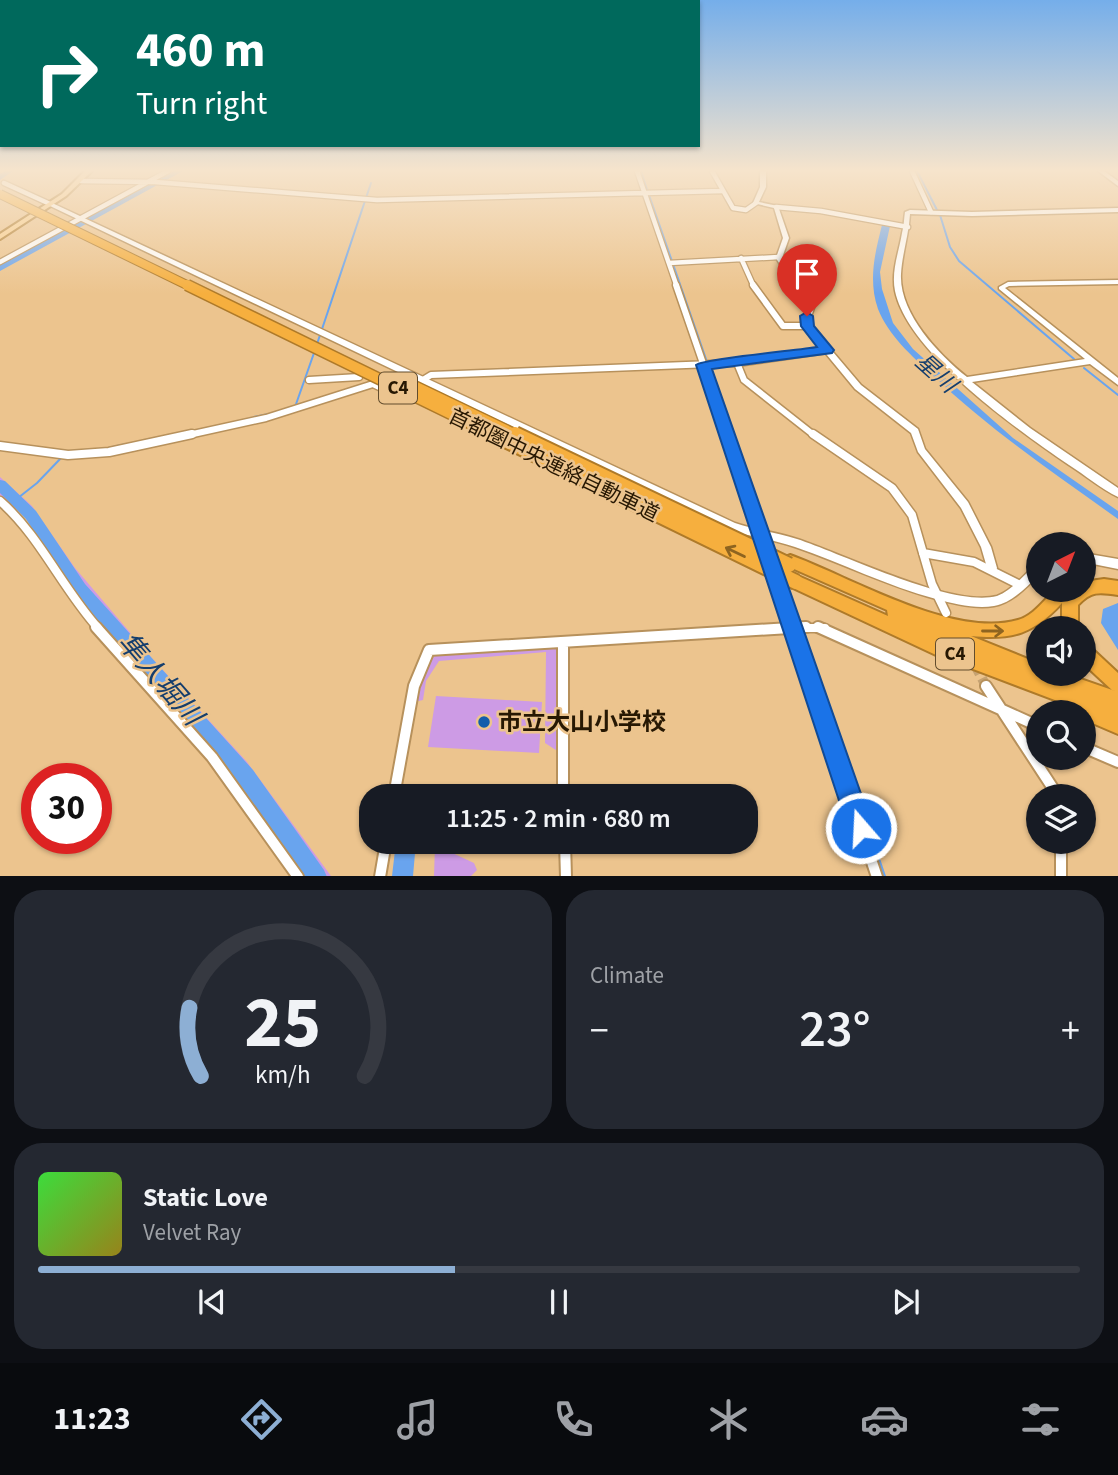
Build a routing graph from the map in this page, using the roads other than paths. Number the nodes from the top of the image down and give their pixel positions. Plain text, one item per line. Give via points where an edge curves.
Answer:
1 (38, 212) edge
2 (49, 212) edge
3 (51, 212) edge
4 (66, 212) edge
5 (95, 212) edge
6 (651, 212) edge
7 (778, 212) edge
8 (825, 212) edge
9 (936, 212) joint
10 (958, 212) edge
11 (81, 219) junction
12 (908, 227) junction
13 (0, 237) edge
14 (779, 257) junction
15 (741, 258) junction
16 (0, 262) edge
17 (669, 263) junction
18 (1118, 282) edge
19 (807, 326) junction
20 (827, 350) junction
21 (1091, 362) junction
22 (737, 363) junction
23 (703, 365) junction
24 (359, 377) dead end
25 (309, 380) dead end
26 (423, 380) junction
27 (967, 380) junction
28 (1118, 382) edge
29 (0, 446) edge
30 (1118, 492) edge
31 (0, 501) edge
32 (762, 535) junction
33 (923, 553) junction
34 (1096, 560) edge
35 (790, 563) junction
36 (1118, 564) edge
37 (992, 568) junction
38 (1026, 580) edge
39 (1096, 580) edge
40 (1118, 581) edge
41 (1020, 585) junction
42 (1096, 586) edge
43 (1118, 588) edge
44 (937, 593) junction
45 (1053, 602) edge
46 (946, 613) dead end
47 (794, 629) junction
48 (563, 642) junction
49 (1096, 664) edge
50 (1026, 674) edge
51 (1026, 674) edge
52 (1118, 684) edge
53 (986, 686) tunnel mouth
54 (1041, 686) edge
55 (1053, 686) edge
56 (1077, 686) edge
57 (1118, 701) edge
58 (1002, 710) junction
59 (1118, 715) edge
60 (1026, 721) edge
61 (1118, 725) edge
62 (1096, 753) edge
63 (1118, 762) edge
64 (396, 784) edge
65 (563, 784) edge
66 (1050, 784) edge
67 (384, 854) edge
68 (565, 854) edge
69 (1061, 854) edge
70 (297, 876) edge
71 (380, 876) edge
72 (566, 876) edge
73 (877, 876) edge
74 (1061, 876) edge

1 - 13 main road
50 -> 2 highway, 首都圏中央連絡自動車道 / C4, bridge via 942,649 796,582
3 - 35 highway, 首都圏中央連絡自動車道 / C4, bridge via 693,521
4 - 11 street
5 - 11 street
6 - 17 street
7 - 14 street via 786,238
8 - 12 street
9 - 10 street
9 - 12 street via 908,212
11 - 16 street
11 - 26 street
12 - 27 street via 898,272 903,307 930,346
14 - 15 street
14 - 19 street via 813,302
15 - 17 street
15 - 19 street via 751,283 783,326
17 - 23 street
18 - 21 street via 1001,286
19 - 20 street
20 - 22 street
20 - 37 street via 858,387 915,431 921,450 965,505
21 - 27 street
21 - 28 street
22 - 23 street
22 - 33 street via 744,380 755,390 844,458 892,488 912,515
23 - 26 street via 431,375
23 - 32 street
24 - 25 street
26 - 29 street via 400,397 373,384 266,418 109,452 68,456
26 - 32 street via 731,526
27 - 30 street via 1033,436
31 - 70 street via 19,518 87,616 212,757
32 - 44 street via 793,541
32 - 47 street
33 - 37 street via 953,554
33 - 44 street
34 - 36 street
35 -> 45 highway via 969,629 1017,628
35 - 51 highway, 首都圏中央連絡自動車道 / C4
37 - 41 street
38 - 41 street
39 - 40 highway
41 - 44 street via 1005,597 988,602
42 - 43 highway
44 - 46 street
47 - 48 street
47 - 58 street via 828,628
47 - 73 street
48 - 64 street via 429,649 414,685
48 - 65 street
49 - 52 highway
53 - 58 street
54 - 61 highway via 1053,699
55 - 59 highway, 首都圏中央連絡自動車道 / C4
56 - 57 highway
58 - 60 street
58 - 66 street
62 - 63 street
67 - 71 street
68 - 72 street
69 - 74 street

